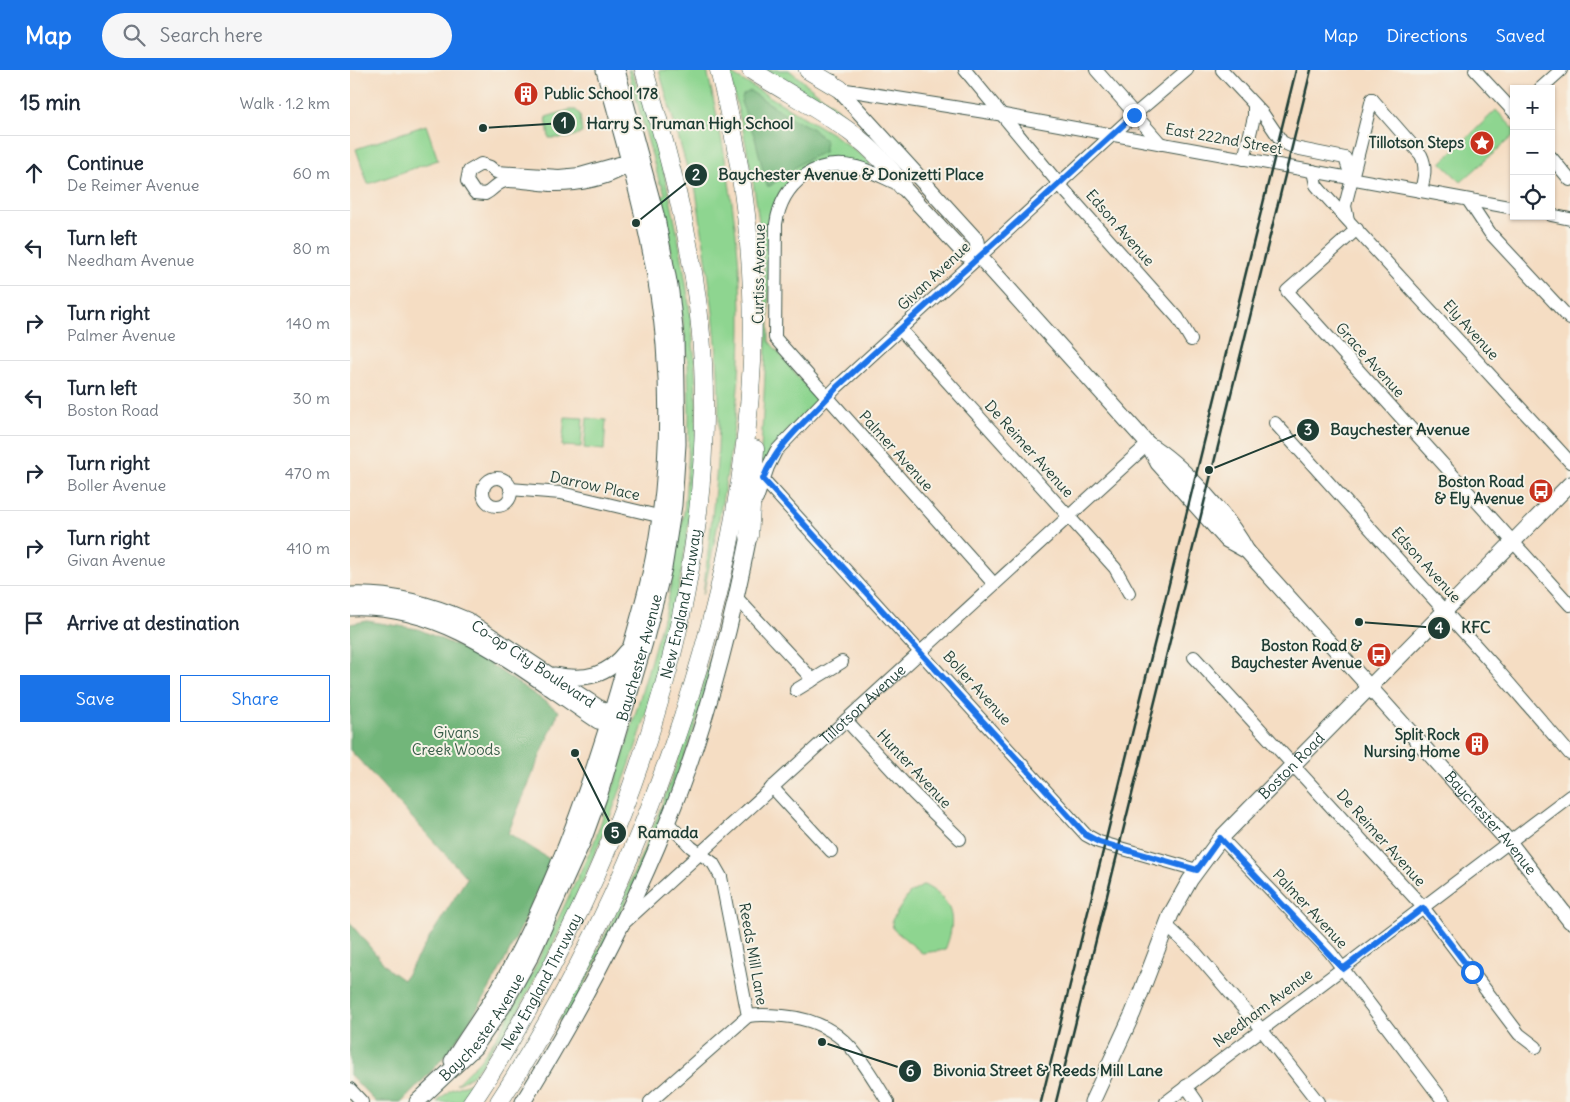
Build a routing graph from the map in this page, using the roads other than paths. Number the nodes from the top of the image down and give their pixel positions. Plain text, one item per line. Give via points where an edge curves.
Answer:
1 (604, 70) edge
2 (617, 70) edge
3 (644, 70) edge
4 (719, 70) edge
5 (751, 70) edge
6 (808, 70) edge
7 (821, 70) edge
8 (965, 70) edge
9 (1096, 70) edge
10 (1186, 70) edge
11 (1222, 70) edge
12 (1475, 70) edge
13 (1561, 70) edge
14 (1544, 85) edge
15 (840, 89) junction
16 (1254, 106) junction
17 (1510, 108) edge
18 (1004, 115) junction
19 (1134, 115) junction
20 (1112, 135) junction
21 (1161, 144) junction
22 (1244, 159) junction
23 (637, 162) junction
24 (1555, 162) edge
25 (1313, 172) junction
26 (1352, 179) junction
27 (1570, 180) edge
28 (1059, 184) junction
29 (902, 186) junction
30 (1420, 191) junction
31 (1468, 200) junction
32 (1510, 207) edge
33 (1555, 216) edge
34 (1570, 219) edge
35 (1352, 225) junction
36 (979, 256) junction
37 (752, 315) junction
38 (1570, 319) edge
39 (900, 329) junction
40 (776, 338) joint
41 (1191, 340) dead end
42 (827, 398) junction
43 (1275, 423) dead end
44 (1148, 444) junction
45 (1570, 462) edge
46 (763, 479) junction
47 (1570, 484) edge
48 (510, 489) dead end
49 (1068, 516) junction
50 (666, 517) junction
51 (749, 536) junction
52 (1513, 542) junction
53 (994, 584) junction
54 (1129, 593) dead end
55 (350, 595) edge
56 (736, 597) junction
57 (1570, 605) edge
58 (350, 608) edge
59 (1445, 610) junction
60 (464, 626) junction
61 (631, 646) junction
62 (921, 650) junction
63 (1194, 657) dead end
64 (842, 662) dead end
65 (551, 674) junction
66 (813, 680) junction
67 (1368, 687) junction
68 (796, 690) dead end
69 (614, 720) junction
70 (846, 720) junction
71 (1570, 754) edge
72 (1293, 764) junction
73 (772, 787) junction
74 (1570, 796) edge
75 (668, 823) junction
76 (1220, 838) junction
77 (960, 839) dead end
78 (1509, 842) junction
79 (831, 851) dead end
80 (701, 853) junction
81 (1197, 870) junction
82 (1423, 908) junction
83 (1570, 921) edge
84 (622, 924) junction
85 (1166, 925) junction
86 (1343, 969) junction
87 (748, 1016) junction
88 (1261, 1029) junction
89 (1536, 1047) dead end
90 (1186, 1086) junction
91 (350, 1089) edge
92 (362, 1102) edge
93 (417, 1102) edge
94 (472, 1102) edge
95 (499, 1102) edge
96 (523, 1102) edge
97 (650, 1102) edge
98 (888, 1102) edge
99 (1092, 1102) edge
100 (1166, 1102) edge
101 (1197, 1102) edge
102 (1318, 1102) edge
103 (1444, 1102) edge

1 - 23 main road, Baychester Avenue
2 - 23 main road, Baychester Avenue
3 - 94 highway, New England Thruway via 685,226 702,349 704,442 692,558 671,656 654,714 608,844 543,982
4 - 37 highway, New England Thruway via 745,206
5 - 29 highway via 845,127 889,165
6 - 15 highway
7 - 15 main road, Baychester Avenue
8 - 18 street, Edson Avenue
9 - 19 street
10 - 19 street, Givan Avenue
11 - 16 street
12 - 17 street
13 - 14 street
15 - 18 street, East 222nd Street
15 - 36 main road, Baychester Avenue via 977,241
16 - 22 street
16 - 26 street via 1282,142 1345,158
18 - 20 street, East 222nd Street
18 - 28 street, Edson Avenue
19 - 20 street, Givan Avenue
19 - 21 street
20 - 21 street, East 222nd Street
20 - 28 street, Givan Avenue
21 - 22 street, East 222nd Street
22 - 25 street, East 222nd Street
23 - 23 street via 558,176 496,172 481,164 469,171 467,181 475,192 485,194 496,184 507,181 553,185 585,182 622,172
23 - 50 main road, Baychester Avenue via 664,248 676,338 679,429
24 - 27 street
25 - 26 street, East 222nd Street
25 - 35 street, Ely Avenue via 1316,185
26 - 30 street, East 222nd Street
26 - 30 street via 1372,99 1421,155 1424,163
26 - 35 street via 1345,206
28 - 36 street, Givan Avenue
28 - 41 street, Edson Avenue via 1178,318
29 - 36 main road, Baychester Avenue via 966,254
29 - 40 street, Curtiss Avenue via 868,171 843,165 816,168 794,184 779,206 776,224
30 - 31 street, East 222nd Street
31 - 32 street, East 222nd Street
31 - 38 street via 1490,232
33 - 34 street
35 - 45 street, Ely Avenue
35 - 52 street, Grace Avenue via 1286,291
36 - 39 street, Givan Avenue
36 - 44 main road, Baychester Avenue
37 - 51 highway via 759,351
37 - 95 highway, New England Thruway via 749,408 736,499 710,620 680,722 642,824 602,917
39 - 42 street, Givan Avenue
39 - 49 street, De Reimer Avenue
40 - 42 street, Palmer Avenue
42 - 46 street, Givan Avenue via 776,451
42 - 53 street, Palmer Avenue
43 - 59 street, Edson Avenue
44 - 49 street, Tillotson Avenue
44 - 67 main road, Baychester Avenue via 1167,456 1208,500 1236,531 1247,551
46 - 51 street, Givan Avenue
46 - 62 street, Boller Avenue
47 - 52 main road, Boston Road
48 - 50 street, Darrow Place via 561,493
49 - 53 street, Tillotson Avenue
49 - 54 street, De Reimer Avenue via 1115,568
50 - 61 main road, Baychester Avenue
50 - 69 main road, Baychester Avenue via 657,598
51 - 56 main road
52 - 57 street, Grace Avenue
52 - 59 main road, Boston Road
53 - 62 street, Tillotson Avenue
55 - 60 main road, Co-op City Boulevard via 415,601 440,608
56 - 66 street
56 - 75 main road via 714,683
58 - 60 main road, Co-op City Boulevard via 403,612
59 - 67 main road, Boston Road
59 - 71 street, Edson Avenue
60 - 65 main road, Co-op City Boulevard
60 - 69 main road, Co-op City Boulevard via 598,721
61 - 65 main road via 618,663 599,675 588,678
61 - 69 main road, Baychester Avenue
62 - 70 street, Tillotson Avenue
62 - 81 street, Boller Avenue via 1086,835 1099,842
63 - 72 street, De Reimer Avenue
64 - 66 street
65 - 69 main road, Co-op City Boulevard
66 - 68 street
67 - 72 main road, Boston Road
67 - 78 main road, Baychester Avenue
69 - 93 main road, Baychester Avenue via 589,827 532,954 475,1047
70 - 73 street, Tillotson Avenue
70 - 77 street, Hunter Avenue
72 - 76 main road, Boston Road
72 - 82 street, De Reimer Avenue
73 - 79 street
73 - 80 street, Tillotson Avenue
74 - 78 street, Needham Avenue
75 - 80 street, Reeds Mill Lane
75 - 84 main road
76 - 81 main road, Boston Road
76 - 86 street, Palmer Avenue
78 - 82 street, Needham Avenue
78 - 83 main road, Baychester Avenue
80 - 84 street, Tillotson Avenue
80 - 87 street, Reeds Mill Lane via 713,863 724,887
81 - 85 main road, Boston Road
82 - 86 street, Needham Avenue
82 - 89 street, De Reimer Avenue via 1519,1034
84 - 96 main road via 570,1025
85 - 88 street via 1195,952
85 - 99 main road, Boston Road via 1133,1013
86 - 88 street, Needham Avenue
86 - 103 street, Palmer Avenue
87 - 97 street, Reeds Mill Lane
87 - 98 street via 798,1018 813,1021 834,1032 859,1057
88 - 90 street, Needham Avenue
88 - 102 street
90 - 100 street, Needham Avenue
90 - 101 street
91 - 92 street

